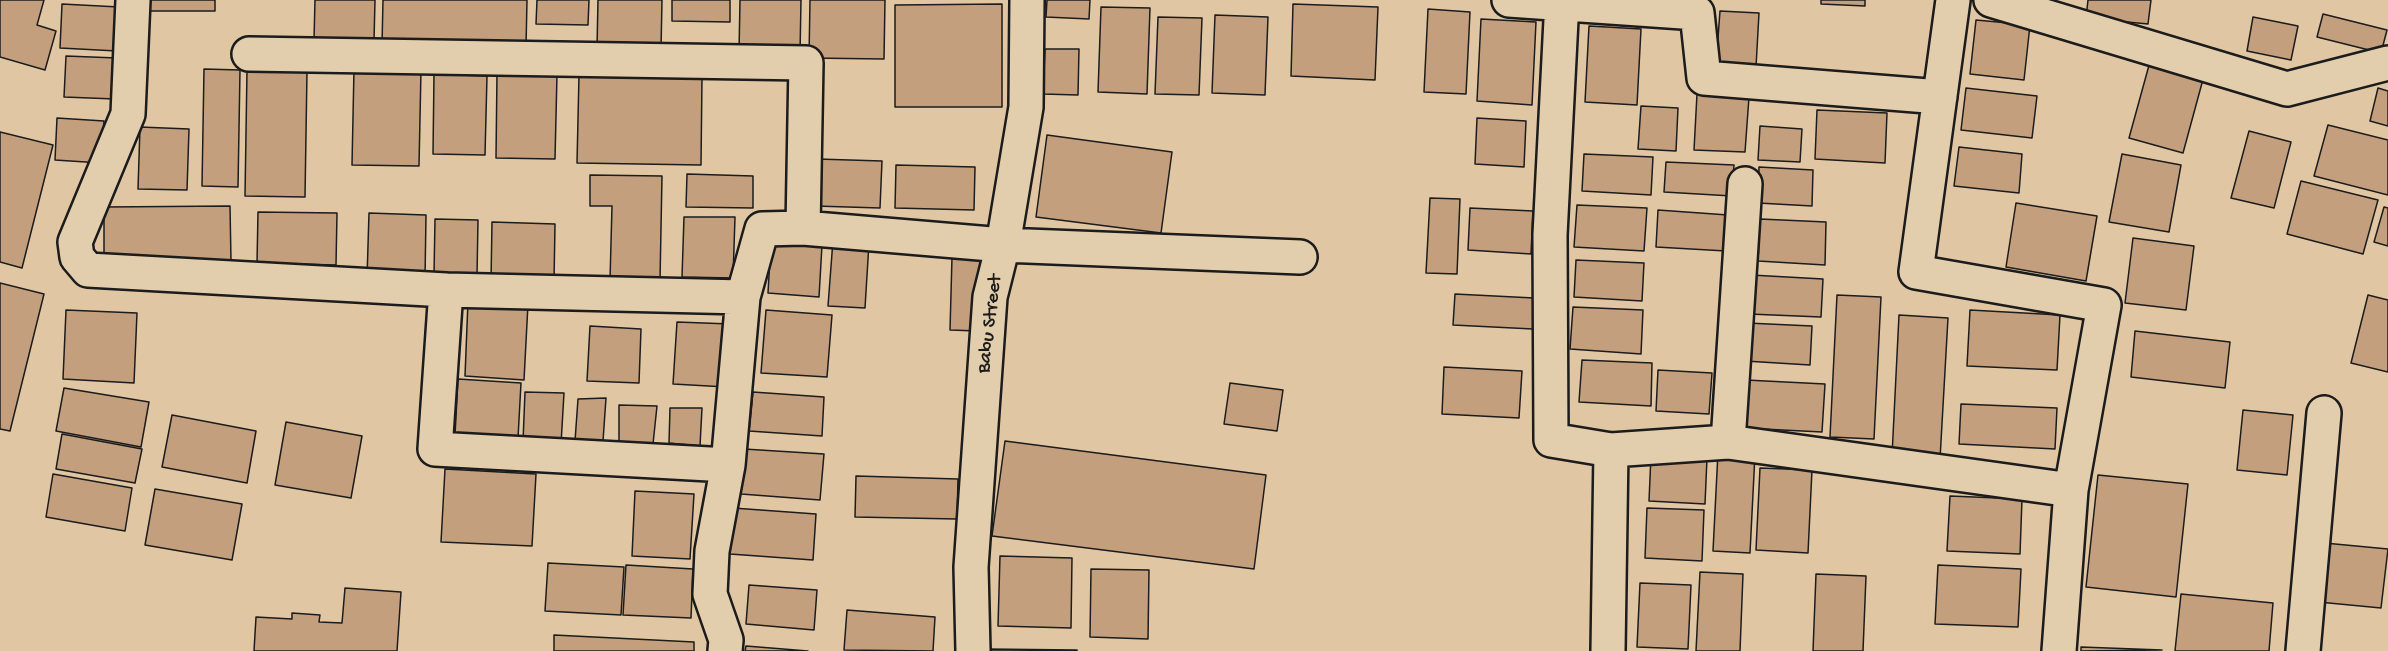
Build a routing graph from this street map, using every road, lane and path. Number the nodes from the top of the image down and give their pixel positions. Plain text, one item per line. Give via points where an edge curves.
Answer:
1 (133, 0) edge
2 (1027, 0) edge
3 (1509, 0) edge
4 (1953, 0) edge
5 (1991, 0) edge
6 (1562, 2) edge
7 (249, 54) dead end
8 (2388, 63) edge
9 (1940, 97) junction
10 (1745, 184) dead end
11 (803, 228) junction
12 (1004, 245) junction
13 (1300, 257) dead end
14 (446, 290) junction
15 (743, 297) junction
16 (2324, 413) dead end
17 (1728, 442) junction
18 (1611, 450) junction
19 (728, 465) junction
20 (2071, 490) junction
21 (725, 651) edge
22 (973, 651) edge
23 (1608, 651) edge
24 (2059, 651) edge
25 (2303, 651) edge

1 - 14 street via 128,114 75,242 77,257 88,270
2 - 12 street, Babu Street via 1026,107
3 - 6 street
4 - 9 street
5 - 8 street via 2287,89
6 - 9 street via 1697,13 1704,78
6 - 18 street via 1550,235 1551,440
7 - 11 street via 806,63
9 - 20 street via 1916,272 2104,305
10 - 17 street
11 - 12 street
11 - 15 street via 762,229
12 - 13 street
12 - 22 street, Babu Street via 990,297 970,567
14 - 15 street
14 - 19 street via 435,449
15 - 19 street
16 - 25 street
17 - 18 street
17 - 20 street
18 - 23 street
19 - 21 street via 712,551 710,594 726,640
20 - 24 street

